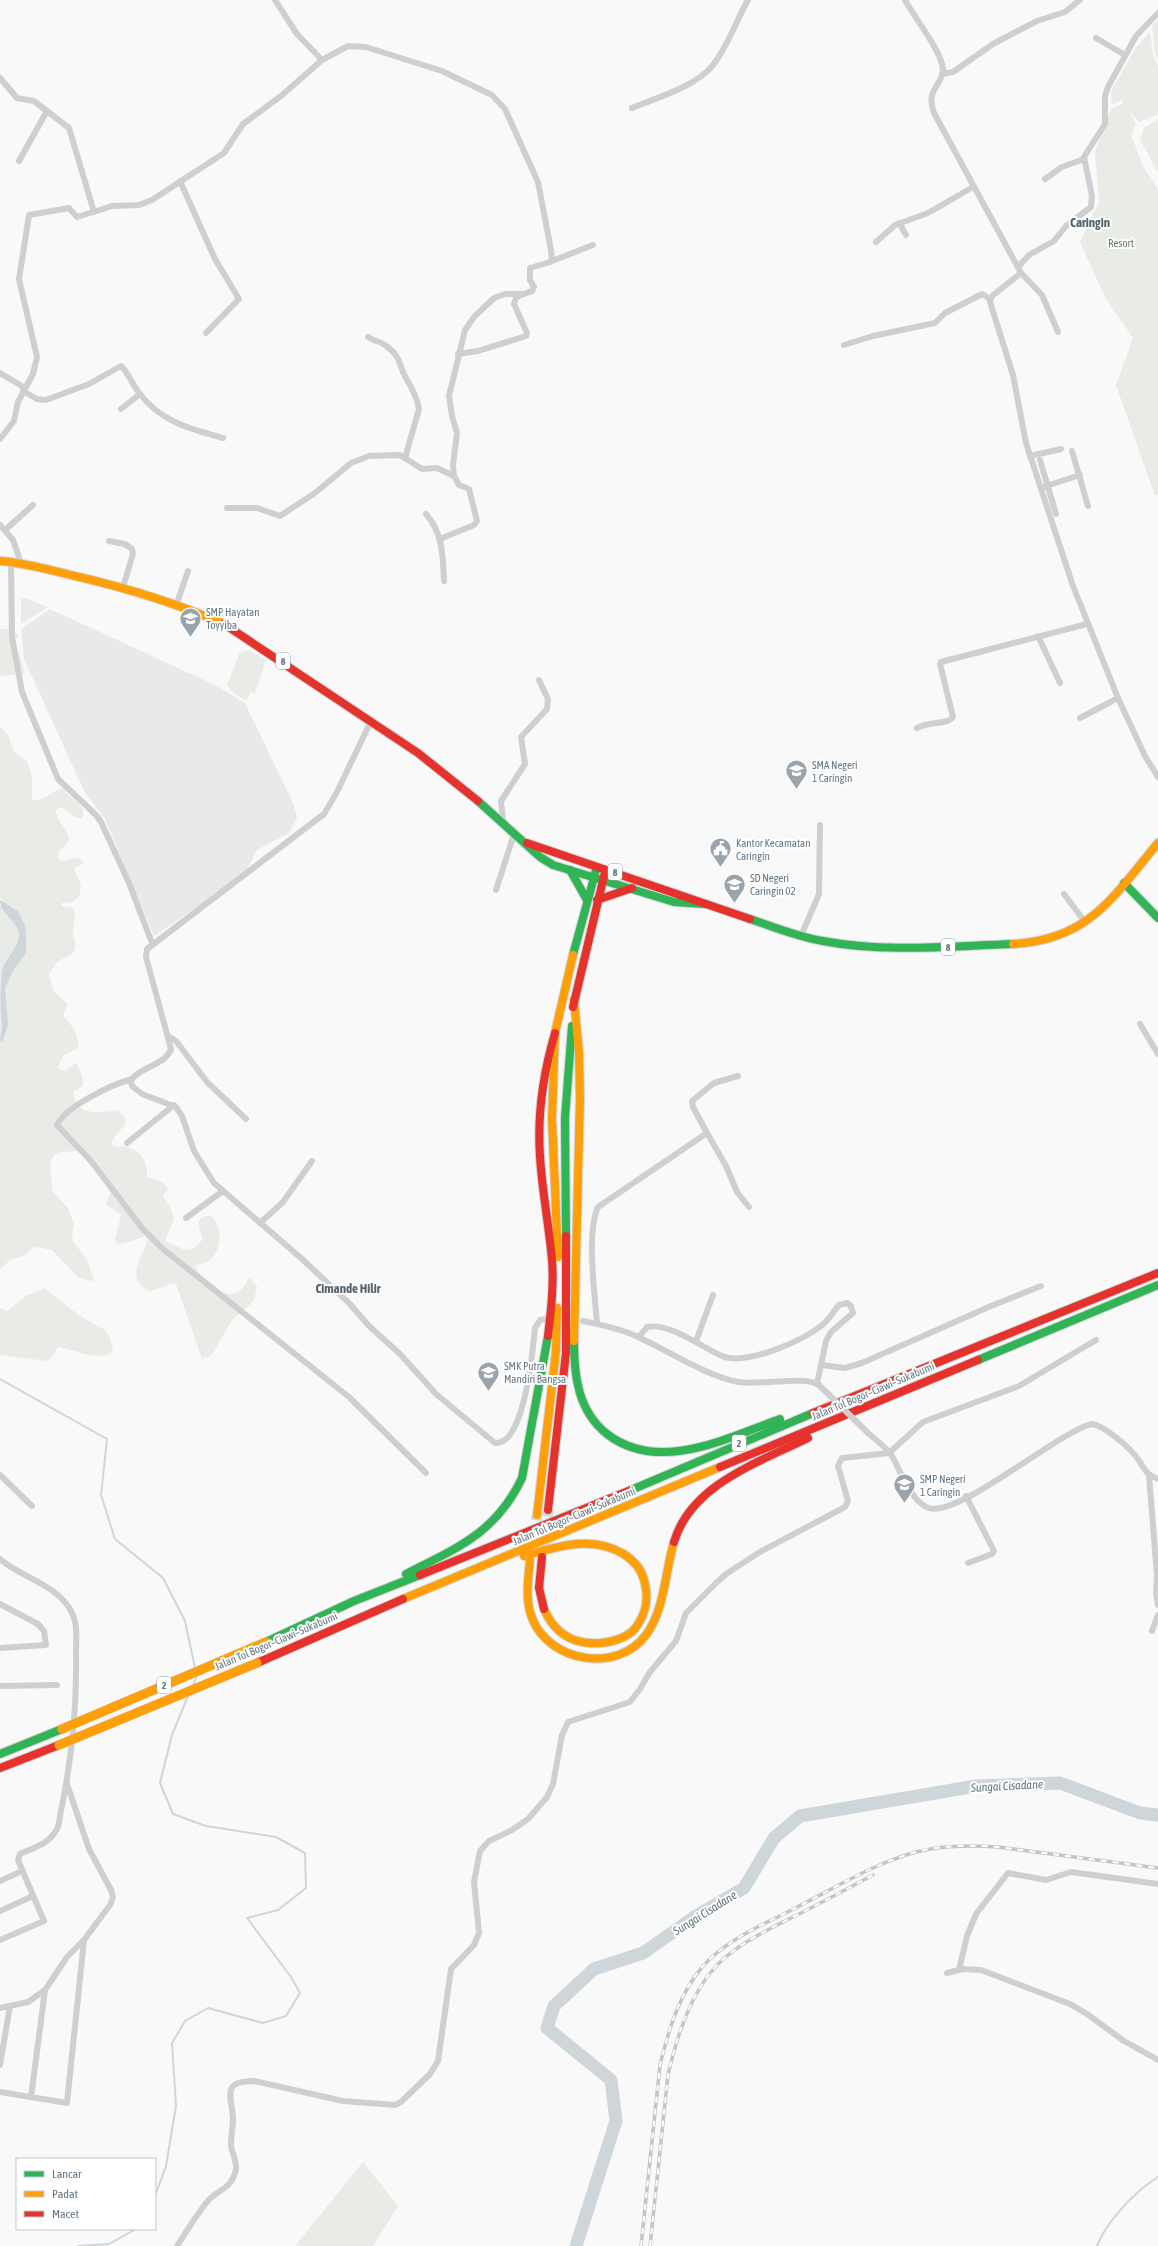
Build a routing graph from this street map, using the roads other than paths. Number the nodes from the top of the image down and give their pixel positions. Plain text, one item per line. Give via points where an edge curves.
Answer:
1 (275, 0) edge
2 (748, 0) edge
3 (905, 0) edge
4 (1080, 0) edge
5 (1158, 13) edge
6 (1096, 38) dead end
7 (1125, 55) junction
8 (322, 60) junction
9 (942, 74) junction
10 (0, 78) edge
11 (632, 108) dead end
12 (47, 111) junction
13 (1084, 159) junction
14 (19, 161) dead end
15 (1045, 180) dead end
16 (180, 181) junction
17 (973, 186) junction
18 (94, 212) junction
19 (899, 223) junction
20 (906, 235) dead end
21 (876, 242) dead end
22 (593, 245) dead end
23 (552, 261) junction
24 (1019, 270) junction
25 (524, 294) junction
26 (990, 300) junction
27 (1058, 332) dead end
28 (206, 333) dead end
29 (368, 337) dead end
30 (844, 346) dead end
31 (458, 354) junction
32 (0, 373) edge
33 (24, 390) junction
34 (140, 394) junction
35 (121, 408) dead end
36 (223, 438) dead end
37 (0, 439) edge
38 (1061, 448) dead end
39 (1072, 451) dead end
40 (1030, 456) junction
41 (405, 458) junction
42 (1040, 460) dead end
43 (1080, 475) junction
44 (454, 476) junction
45 (1044, 486) junction
46 (33, 505) dead end
47 (1088, 506) dead end
48 (227, 508) dead end
49 (426, 514) dead end
50 (1056, 514) dead end
51 (0, 525) edge
52 (5, 530) junction
53 (440, 539) junction
54 (109, 542) dead end
55 (0, 561) edge
56 (11, 561) junction
57 (21, 563) junction
58 (188, 571) dead end
59 (444, 581) dead end
60 (123, 587) junction
61 (177, 603) junction
62 (1087, 624) junction
63 (1038, 636) junction
64 (539, 680) dead end
65 (1060, 683) dead end
66 (1118, 698) junction
67 (1080, 718) dead end
68 (371, 721) junction
69 (917, 728) dead end
70 (1158, 777) edge
71 (503, 822) junction
72 (820, 825) dead end
73 (514, 834) junction
74 (525, 842) junction
75 (1158, 843) edge
76 (596, 867) junction
77 (606, 869) junction
78 (570, 870) junction
79 (598, 878) junction
80 (1124, 883) junction
81 (632, 888) junction
82 (496, 890) dead end
83 (1064, 894) dead end
84 (587, 900) junction
85 (597, 900) junction
86 (705, 904) junction
87 (1158, 918) edge
88 (1085, 922) junction
89 (801, 936) junction
90 (152, 943) junction
91 (574, 1000) junction
92 (1140, 1024) dead end
93 (555, 1033) junction
94 (168, 1036) junction
95 (1158, 1054) edge
96 (738, 1076) dead end
97 (132, 1079) junction
98 (174, 1105) junction
99 (246, 1119) dead end
100 (707, 1133) junction
101 (127, 1143) dead end
102 (312, 1161) dead end
103 (223, 1191) junction
104 (749, 1207) dead end
105 (186, 1218) dead end
106 (260, 1223) junction
107 (1158, 1272) edge
108 (1158, 1285) edge
109 (1042, 1286) dead end
110 (713, 1295) dead end
111 (546, 1318) dead end
112 (583, 1321) dead end
113 (597, 1324) junction
114 (639, 1337) junction
115 (1096, 1340) dead end
116 (696, 1341) junction
117 (822, 1365) junction
118 (818, 1385) junction
119 (855, 1395) junction
120 (870, 1405) junction
121 (889, 1452) junction
122 (426, 1473) dead end
123 (0, 1475) edge
124 (1149, 1476) junction
125 (1158, 1479) edge
126 (966, 1496) junction
127 (32, 1506) dead end
128 (548, 1510) tunnel mouth
129 (536, 1515) tunnel mouth
130 (542, 1557) tunnel mouth
131 (0, 1559) edge
132 (530, 1560) tunnel mouth
133 (968, 1563) dead end
134 (485, 1566) junction
135 (354, 1601) junction
136 (0, 1604) edge
137 (1158, 1605) edge
138 (9, 1609) junction
139 (0, 1610) edge
140 (1158, 1615) edge
141 (1152, 1631) dead end
142 (0, 1648) edge
143 (58, 1685) dead end
144 (0, 1686) edge
145 (0, 1754) edge
146 (0, 1768) edge
147 (67, 1784) junction
148 (22, 1871) junction
149 (0, 1881) edge
150 (1158, 1884) edge
151 (33, 1896) junction
152 (0, 1911) edge
153 (0, 1940) edge
154 (84, 1940) junction
155 (959, 1970) junction
156 (947, 1973) dead end
157 (45, 1990) junction
158 (10, 2006) junction
159 (0, 2008) edge
160 (1158, 2060) edge
161 (0, 2065) edge
162 (0, 2092) edge
163 (32, 2097) junction
164 (177, 2246) edge

1 - 8 street via 297,34
2 - 11 street via 720,54 706,73
3 - 9 street via 939,57
4 - 9 street via 1065,12 1037,21 993,44 953,72
5 - 7 street via 1141,30
6 - 7 street
7 - 13 street via 1105,93 1105,124
8 - 16 street via 281,96 243,124 224,153
8 - 23 street via 348,46 366,47 442,71 497,99 505,109 538,182
9 - 17 street via 933,91 932,107
10 - 12 street via 17,98 30,100
12 - 14 street
12 - 18 street via 69,128
13 - 15 street via 1062,167
13 - 24 street via 1092,196 1091,207 1066,226 1054,241 1029,255
16 - 18 street via 143,204 112,206
16 - 28 street via 216,259 239,297 238,302
17 - 19 street via 928,213
17 - 24 street
18 - 33 street via 76,216 72,210 67,209 33,213 28,217 19,285 37,357 33,374
19 - 20 street
19 - 21 street
22 - 23 street
23 - 25 street via 530,268 534,287 532,291
24 - 26 street
24 - 27 street via 1042,295
25 - 31 street via 502,295 488,302 468,325
25 - 31 street via 516,298 514,304 526,336 478,351
26 - 30 street via 982,294 945,313 935,323 873,336
26 - 40 street via 1013,375
29 - 41 street via 384,344 400,360 418,402 419,409
31 - 44 street via 449,396 457,433
32 - 33 street
33 - 34 street via 37,399 46,400 89,384 120,366
33 - 37 street via 13,424
34 - 35 street
34 - 36 street via 155,410 176,424
38 - 40 street
39 - 43 street
40 - 45 street
41 - 44 street via 422,469 437,468
41 - 48 street via 395,454 359,459 314,494 280,516 258,508
42 - 45 street
43 - 45 street
43 - 47 street
44 - 53 street via 458,485 469,489 477,521 474,525
45 - 50 street
45 - 62 street
46 - 52 street
49 - 53 street via 435,524
51 - 52 street
52 - 57 street via 17,546
53 - 59 street
54 - 60 street via 125,544 132,549
55 - 56 main road, 8
56 - 57 main road, 8
56 - 90 street via 12,637 20,685 25,699 58,779 101,822 129,883
57 - 60 main road, 8
58 - 61 street
60 - 61 main road, 8
61 - 68 main road, 8 via 216,620 250,640
62 - 63 street
62 - 66 street
63 - 65 street
63 - 69 street via 940,663 953,716 947,722 929,723
64 - 71 street via 548,699 547,709 521,737 525,764 501,801
66 - 67 street
66 - 70 street via 1145,756
68 - 71 main road, 8 via 429,761
68 - 90 street via 324,814
71 - 73 main road, 8
72 - 89 street via 819,894
73 - 74 main road, 8
73 - 82 street
74 - 76 main road, 8
74 - 78 main road, 8 via 540,857 553,865
75 - 80 main road, 8
76 - 77 main road, 8
76 - 79 main road
77 - 79 main road
77 - 86 main road, 8
78 - 79 main road, 8
78 - 84 main road
79 - 81 main road, 8
79 - 84 main road
79 - 85 main road
80 - 87 main road
80 - 88 main road, 8
81 - 85 main road
81 - 86 main road, 8 via 674,902
83 - 88 street
84 - 93 main road
85 - 91 main road
86 - 89 main road, 8
88 - 89 main road, 8 via 1057,938 1024,944 873,948 832,944
90 - 94 street via 146,951 146,957
91 - 119 main road via 580,1068 575,1362 582,1401 591,1416 619,1442 638,1450 660,1453 706,1444
91 - 128 main road via 565,1118 566,1353
92 - 95 street
93 - 129 main road via 552,1119 558,1263 556,1351
93 - 135 main road via 544,1072 540,1115 540,1156 552,1261 551,1310 522,1478 504,1512 478,1536
94 - 97 street via 171,1049 169,1053
94 - 99 street via 176,1041 207,1082
96 - 100 street via 714,1083 692,1101
97 - 98 street via 132,1086 139,1092
97 - 122 street via 82,1102 58,1125 90,1161 142,1228 163,1249 349,1397
98 - 101 street
98 - 103 street via 180,1112 200,1162
100 - 104 street via 737,1192
100 - 113 street via 598,1207 593,1255
102 - 106 street via 283,1202
103 - 105 street
103 - 106 street
106 - 111 street via 350,1304 436,1394 495,1442 502,1441 510,1433 522,1409 535,1328 540,1320
107 - 119 main road, Jalan Tol Bogor–Ciawi–Sukabumi / 2
108 - 120 main road, Jalan Tol Bogor–Ciawi–Sukabumi / 2
109 - 117 street via 862,1363 845,1368
110 - 116 street
112 - 113 street
113 - 114 street
114 - 116 street via 644,1329 650,1326 675,1332
114 - 118 street via 731,1381 761,1383 808,1380
115 - 121 street via 1020,1386 923,1422
116 - 117 street via 729,1358 763,1354 782,1348 820,1327 838,1305 842,1302 847,1303 853,1310 852,1315 828,1336
117 - 118 street
118 - 121 street, bridge
119 - 135 main road, Jalan Tol Bogor–Ciawi–Sukabumi / 2 via 566,1518
120 - 132 main road via 751,1468 702,1498 675,1537 653,1622 639,1642 621,1654 597,1659 577,1657 557,1647 540,1632 531,1616 528,1594
120 - 134 main road, Jalan Tol Bogor–Ciawi–Sukabumi / 2
121 - 126 street via 905,1480 926,1507 946,1506
121 - 164 street via 842,1458 838,1466 848,1501 846,1507 760,1552 716,1583 686,1613 676,1641 630,1702 566,1724 548,1796 528,1819 489,1841 480,1851 474,1882 480,1933 474,1945 451,1969 438,2061 430,2074 395,2105 343,2101 254,2081 242,2082 233,2087 229,2095 233,2120 232,2147 236,2162 234,2176 225,2190 207,2201
123 - 127 street
124 - 125 street
124 - 126 street via 1130,1449 1102,1428 1092,1424
124 - 137 street
126 - 133 street via 994,1552
130 - 134 main road via 538,1587 542,1606 548,1620 564,1635 590,1644 615,1642 627,1636 645,1613 649,1595 646,1579 638,1565 625,1552 604,1544 583,1543 564,1546
131 - 147 street via 54,1592 72,1613 76,1641 76,1700
134 - 146 main road, Jalan Tol Bogor–Ciawi–Sukabumi / 2, bridge
135 - 145 main road, Jalan Tol Bogor–Ciawi–Sukabumi / 2, bridge via 266,1642
136 - 138 street
138 - 139 street
138 - 142 street via 38,1624 44,1631 46,1645
140 - 141 street
143 - 144 street
147 - 148 street via 57,1829 45,1844 20,1854 18,1860
147 - 154 street via 89,1849 113,1898
148 - 149 street
148 - 151 street
150 - 155 street via 1071,1872 1046,1880 1008,1873 976,1914 967,1936
151 - 152 street
151 - 153 street via 44,1921
154 - 157 street via 67,1957
154 - 163 street via 67,2103
155 - 156 street
155 - 160 street via 981,1970 1070,2004 1124,2041
157 - 158 street via 28,2002
157 - 163 street
158 - 159 street
158 - 161 street
162 - 163 street

